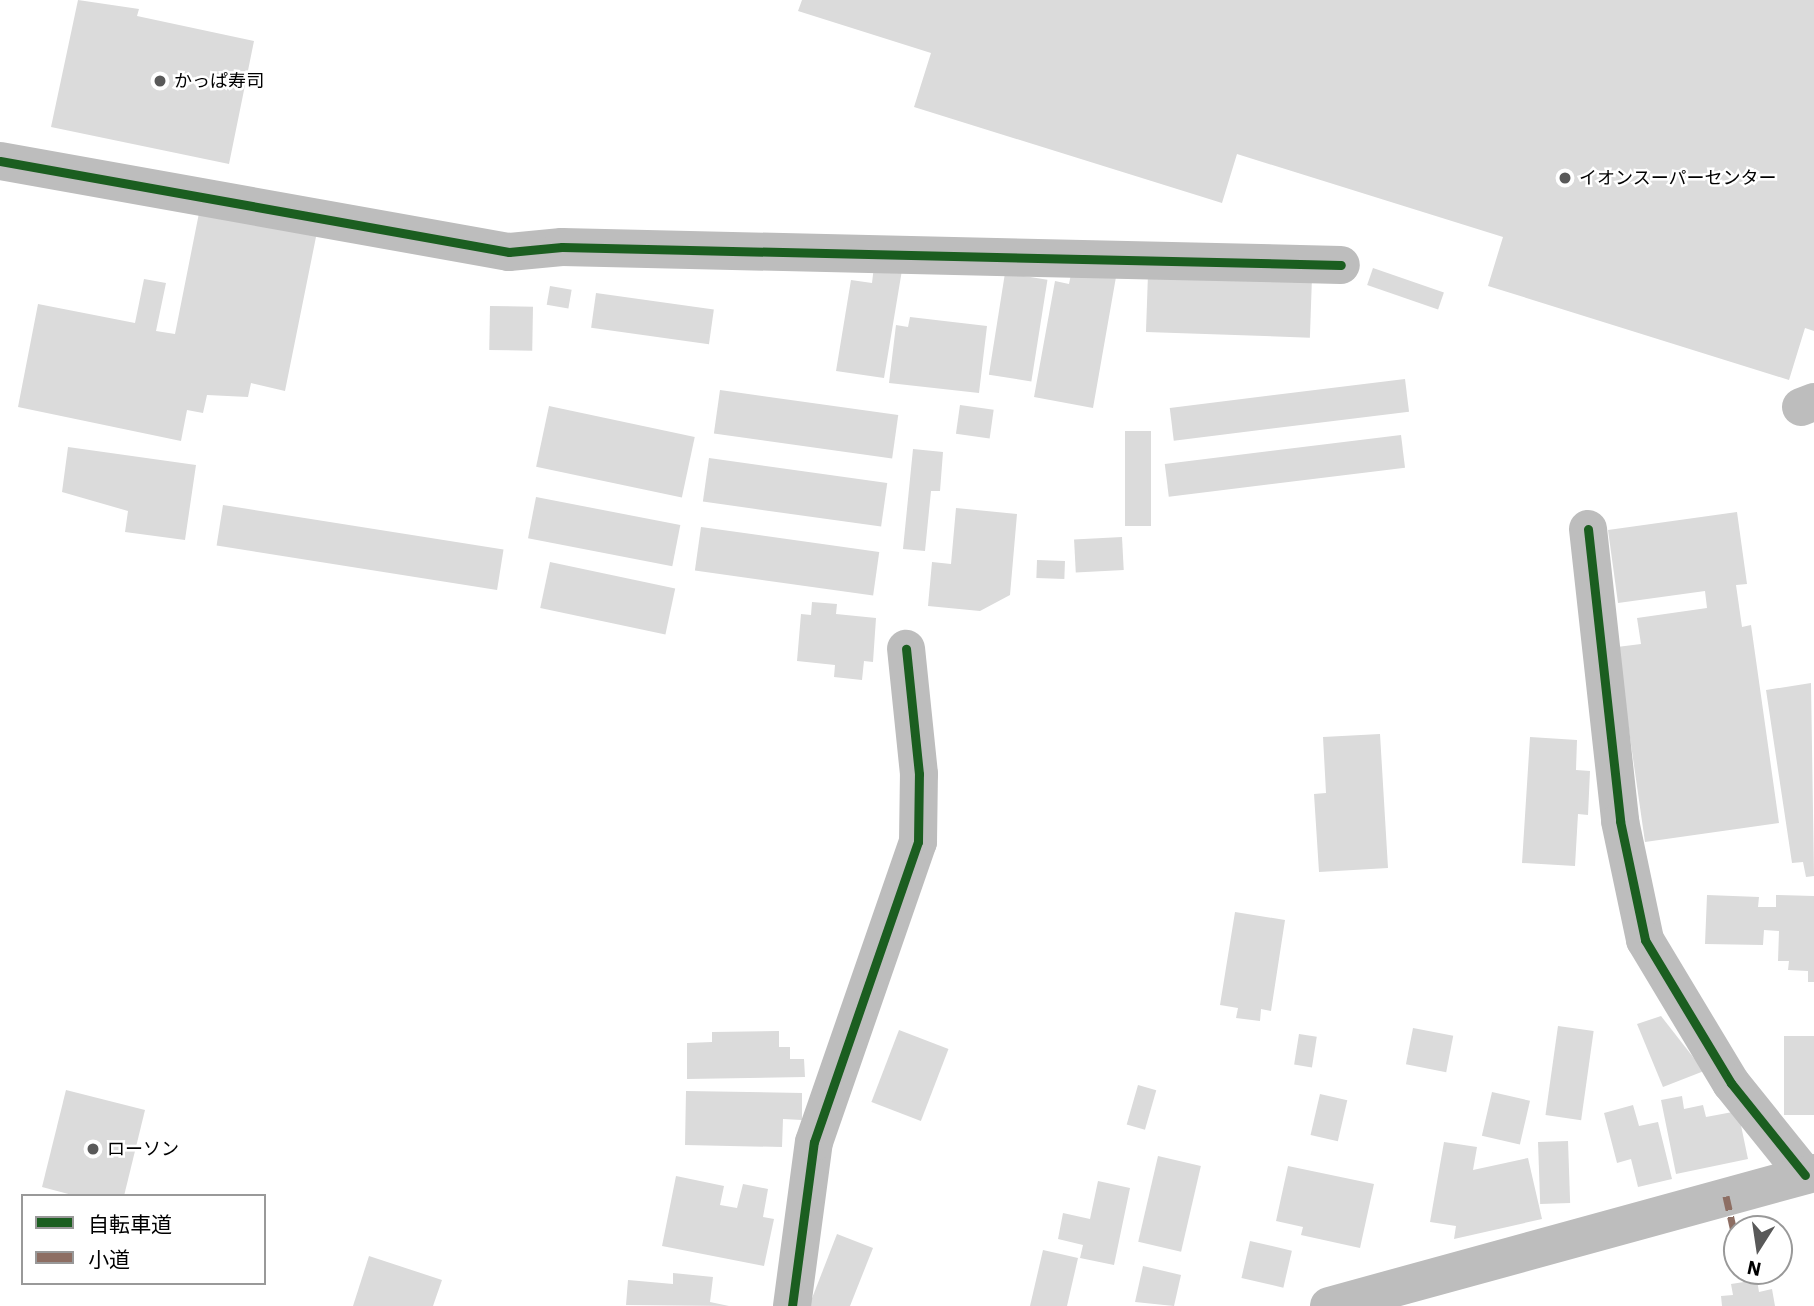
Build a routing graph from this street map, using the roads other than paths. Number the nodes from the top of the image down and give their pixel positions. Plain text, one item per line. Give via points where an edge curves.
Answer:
1 (0, 160) edge
2 (1341, 265) dead end
3 (1588, 528) dead end
4 (906, 649) dead end
5 (1809, 1174) edge
6 (792, 1306) edge
7 (1329, 1306) edge

1 - 2 street via 509,252 562,247
3 - 5 street via 1620,821 1644,940 1731,1083
4 - 6 street via 920,797 918,842 814,1142
5 - 7 street

